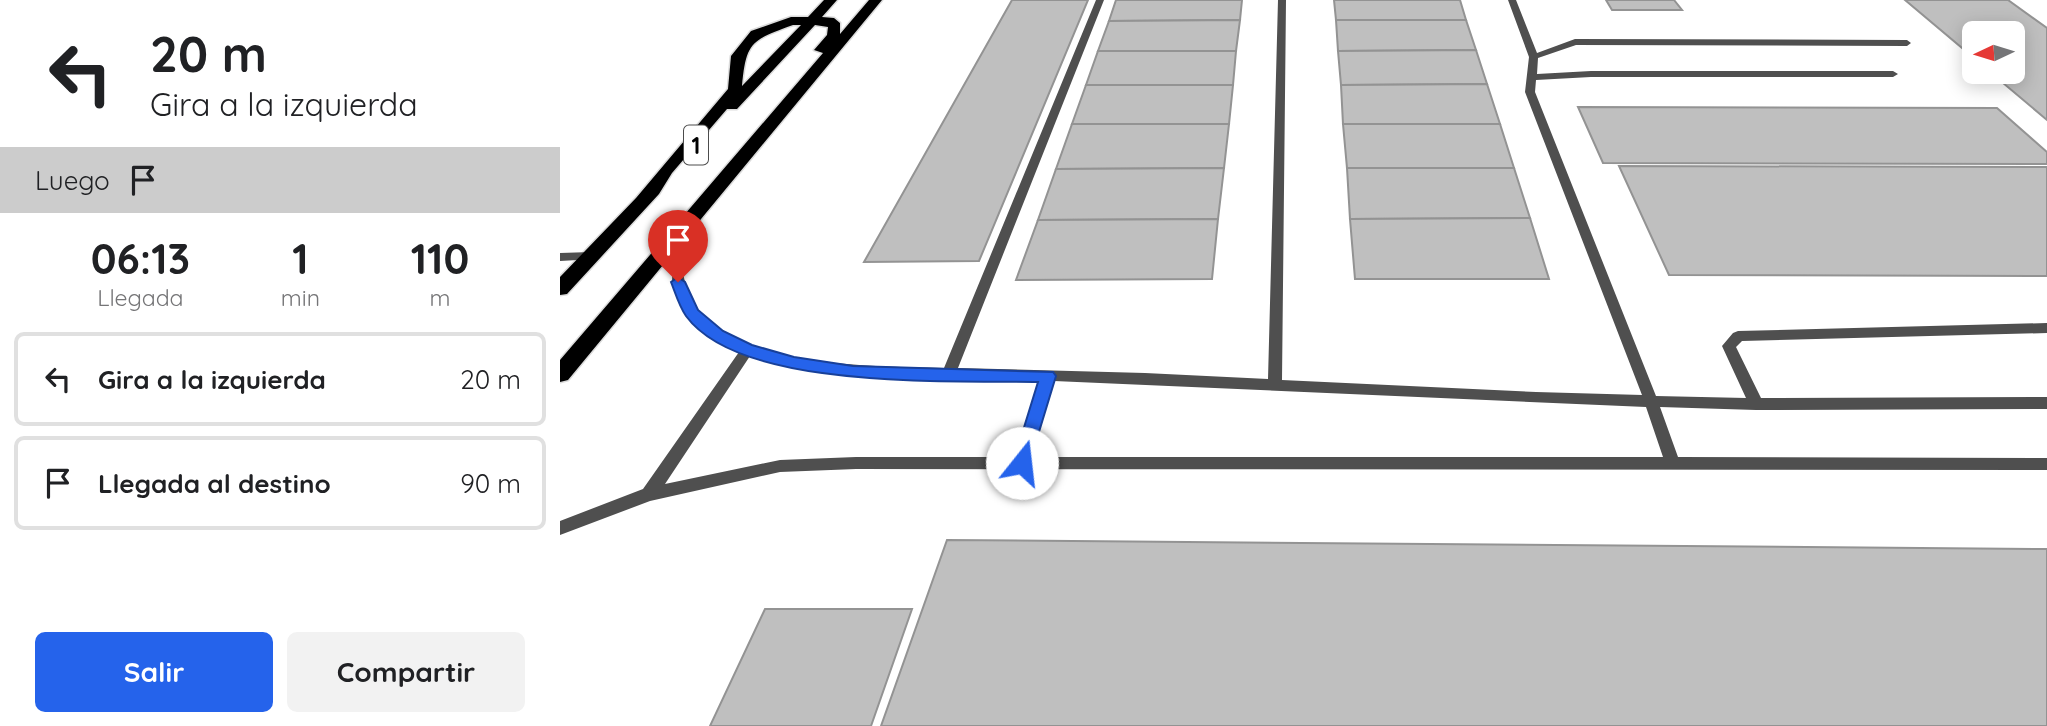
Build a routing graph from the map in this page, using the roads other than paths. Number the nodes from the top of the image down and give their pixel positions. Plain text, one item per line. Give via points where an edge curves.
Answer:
1 (831, 0) edge
2 (876, 0) edge
3 (1100, 0) edge
4 (1282, 0) edge
5 (1512, 0) edge
6 (813, 19) junction
7 (1907, 43) dead end
8 (1534, 57) junction
9 (1893, 74) dead end
10 (1532, 77) junction
11 (762, 135) junction
12 (643, 200) junction
13 (678, 234) junction
14 (591, 256) junction
15 (560, 257) edge
16 (560, 289) edge
17 (2047, 328) edge
18 (747, 350) junction
19 (560, 374) edge
20 (948, 375) junction
21 (1048, 376) junction
22 (1275, 384) junction
23 (1651, 401) junction
24 (2047, 403) edge
25 (1756, 404) junction
26 (1022, 463) junction
27 (1672, 464) junction
28 (2047, 464) edge
29 (649, 494) junction
30 (560, 528) edge

1 - 6 highway, 1
2 - 11 highway, 1
3 - 20 lane
4 - 22 lane
5 - 8 lane
6 - 11 highway via 835,26 832,36 773,110
6 - 12 highway, 1
6 - 12 highway via 772,25 746,43 738,56 735,90
7 - 8 lane via 1575,42
8 - 10 lane
9 - 10 lane
10 - 23 lane via 1530,92
11 - 13 highway, 1
12 - 14 highway, 1
13 - 18 lane via 678,282 692,313 718,335
13 - 19 highway, 1
14 - 15 lane
14 - 16 highway, 1
17 - 25 lane via 1738,336 1729,346
18 - 20 lane via 853,372
18 - 29 lane
20 - 21 lane
21 - 22 lane
21 - 26 lane
22 - 23 lane
23 - 25 lane
23 - 27 lane
24 - 25 lane
26 - 27 lane
26 - 29 lane via 780,466
27 - 28 lane
29 - 30 lane

